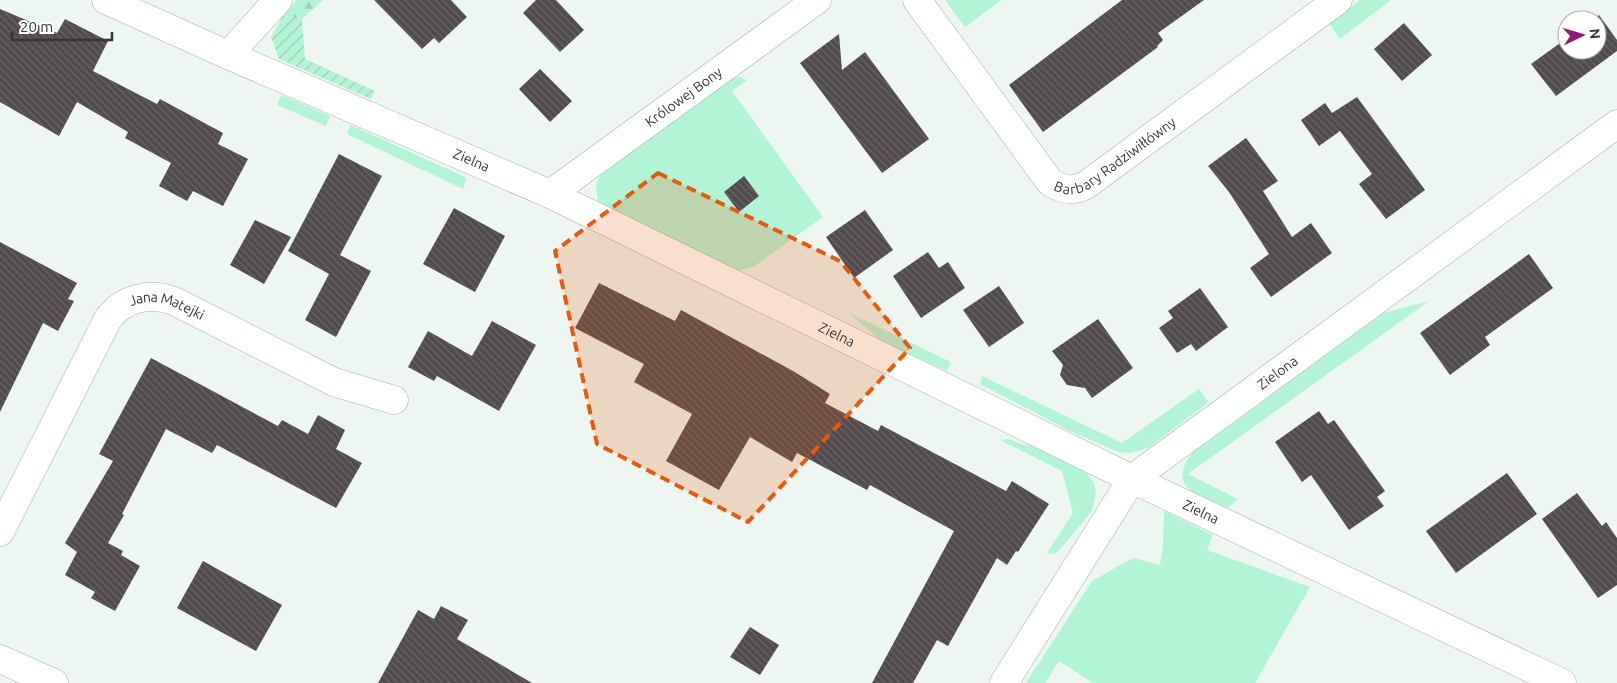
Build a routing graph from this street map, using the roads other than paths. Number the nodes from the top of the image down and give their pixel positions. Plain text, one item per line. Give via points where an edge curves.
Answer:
1 (106, 0) edge
2 (278, 0) edge
3 (817, 0) edge
4 (917, 0) edge
5 (1338, 0) edge
6 (228, 55) junction
7 (1617, 124) edge
8 (550, 194) junction
9 (394, 400) dead end
10 (1132, 479) junction
11 (0, 532) edge
12 (0, 659) edge
13 (54, 683) edge
14 (1004, 683) edge
15 (1562, 683) edge

1 - 6 street, Zielna
2 - 6 street
3 - 8 street, Królowej Bony
4 - 5 street, Barbary Radziwiłłówny via 1050,182 1071,190 1086,185
6 - 8 street, Zielna
7 - 10 street, Zielona
8 - 10 street, Zielna
9 - 11 street, Jana Matejki via 334,382 174,301 154,296 132,300 116,308 108,319
10 - 14 street, Zielona
10 - 15 street, Zielna
12 - 13 street

